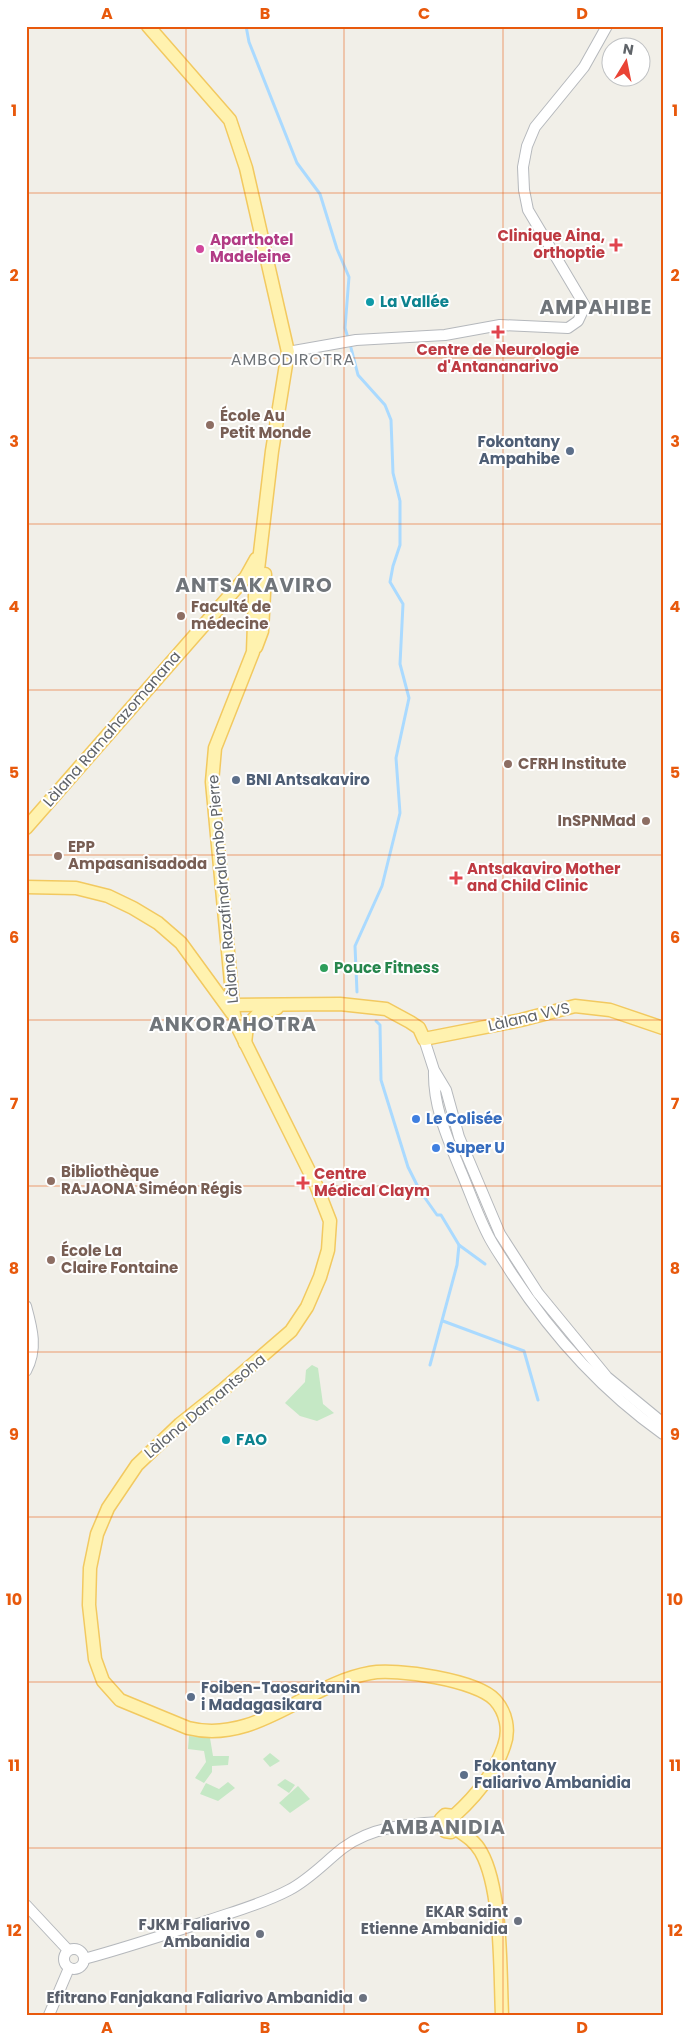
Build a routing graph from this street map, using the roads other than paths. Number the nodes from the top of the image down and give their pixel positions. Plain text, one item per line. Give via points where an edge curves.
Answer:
1 (148, 26) edge
2 (607, 26) edge
3 (288, 352) junction
4 (263, 532) junction
5 (234, 591) junction
6 (260, 598) junction
7 (26, 828) edge
8 (26, 887) edge
9 (230, 987) junction
10 (217, 992) junction
11 (300, 1005) junction
12 (277, 1008) junction
13 (232, 1010) junction
14 (663, 1028) edge
15 (424, 1039) junction
16 (245, 1043) junction
17 (434, 1070) junction
18 (26, 1306) edge
19 (26, 1371) edge
20 (663, 1423) edge
21 (663, 1434) edge
22 (454, 1816) junction
23 (440, 1822) junction
24 (456, 1829) junction
25 (26, 1905) edge
26 (68, 1950) junction
27 (84, 1959) junction
28 (69, 1968) junction
29 (49, 2015) edge
30 (502, 2015) edge

1 - 3 main road via 230,120 246,168
2 - 3 street via 584,67 535,127 527,146 524,168 528,210 585,306 578,321 568,328 500,325 445,335 356,340
3 - 4 main road
4 - 5 main road, Làlana Ramahazomanana via 253,567
4 - 6 main road
5 - 6 main road
5 - 7 main road, Làlana Ramahazomanana
6 - 9 main road, Làlana Razafindralambo Pierre via 262,631 215,748 212,782
8 - 10 main road via 76,888 108,896 133,908 158,923 181,943
9 - 10 main road
9 - 13 main road, Làlana Razafindralambo Pierre
10 - 13 main road
11 - 12 main road
11 - 13 main road
11 - 15 main road via 340,1004 386,1009 419,1028
12 - 13 main road
12 - 16 main road via 257,1015 246,1026
13 - 16 main road, Làlana Damantsoha
14 - 15 main road, Làlana VVS via 610,1010 575,1006
15 - 17 street
16 - 22 main road, Làlana Damantsoha via 316,1185 330,1221 328,1250 307,1307 291,1331 140,1460 108,1508 90,1568 89,1605 95,1659 103,1681 120,1700 198,1731 220,1732 253,1724 312,1695 369,1673 414,1673 485,1693 494,1699 504,1716 506,1739 500,1757 475,1796
17 - 20 street via 446,1090 459,1137 500,1234 532,1284 607,1377
17 - 21 street via 434,1092 448,1139 489,1238 528,1299 559,1339 599,1381
18 - 19 street via 34,1333 32,1361
22 - 23 main road via 445,1815
22 - 24 main road via 458,1824
23 - 24 main road via 445,1831
23 - 27 street via 410,1824 364,1836 345,1847 306,1880 281,1894 146,1942
24 - 30 main road via 481,1851 489,1871 496,1901
25 - 26 street
26 - 27 street via 80,1950
26 - 28 street via 64,1961
27 - 28 street via 80,1967
28 - 29 street

